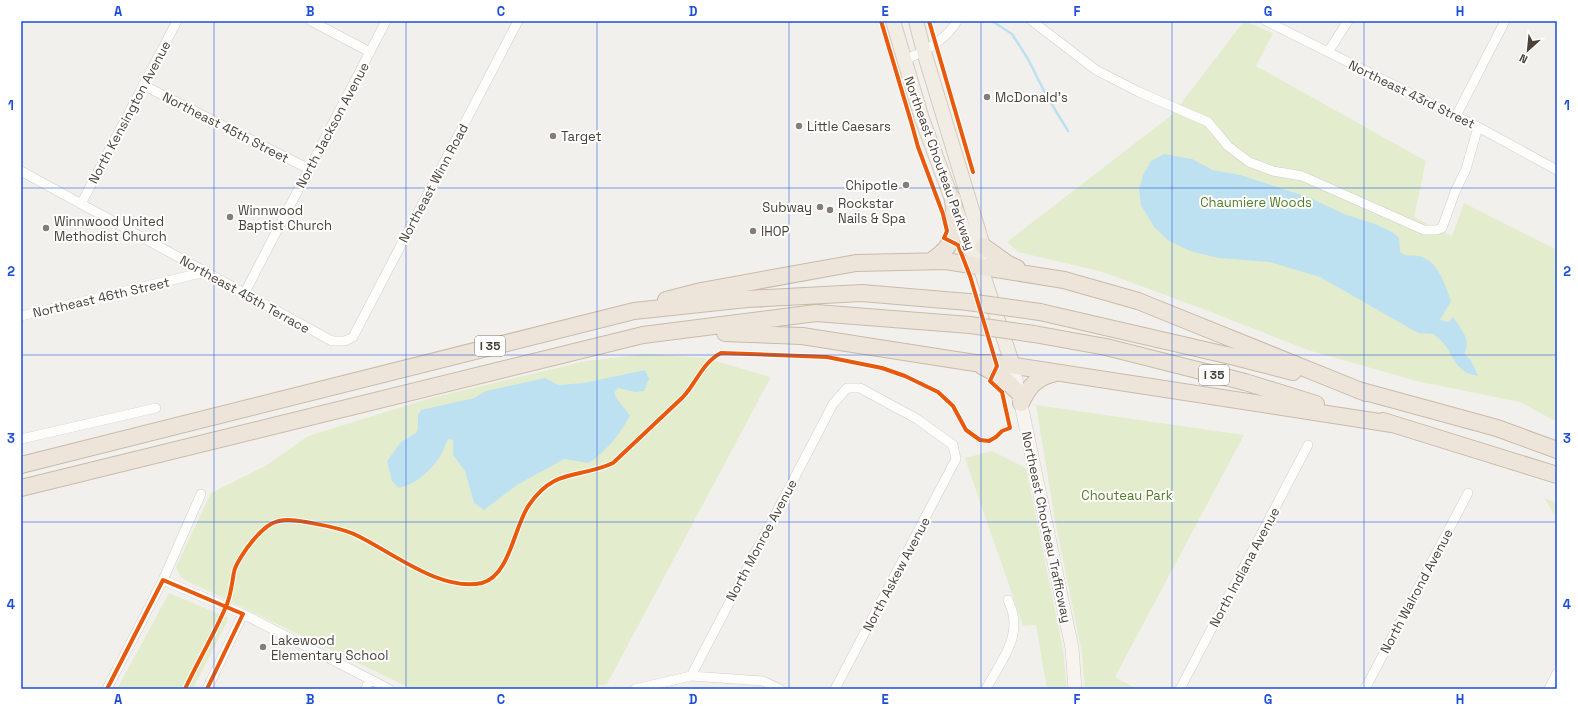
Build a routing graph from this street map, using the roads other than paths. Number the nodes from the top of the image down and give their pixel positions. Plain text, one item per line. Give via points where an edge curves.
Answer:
1 (177, 21) edge
2 (311, 21) edge
3 (386, 21) edge
4 (518, 21) edge
5 (893, 21) edge
6 (916, 21) edge
7 (957, 21) edge
8 (1032, 21) edge
9 (1266, 21) edge
10 (1348, 21) edge
11 (1505, 21) edge
12 (370, 52) junction
13 (924, 52) junction
14 (1328, 52) junction
15 (904, 60) junction
16 (143, 85) junction
17 (1456, 116) junction
18 (1478, 127) junction
19 (309, 169) junction
20 (1557, 170) edge
21 (21, 171) edge
22 (953, 199) junction
23 (81, 204) junction
24 (983, 246) junction
25 (931, 261) junction
26 (980, 266) junction
27 (205, 272) junction
28 (1028, 273) junction
29 (244, 294) junction
30 (634, 311) junction
31 (21, 316) edge
32 (643, 334) junction
33 (345, 341) joint
34 (975, 364) junction
35 (1012, 366) junction
36 (1059, 372) junction
37 (1366, 393) junction
38 (1020, 398) junction
39 (156, 408) dead end
40 (1392, 424) junction
41 (21, 439) edge
42 (1308, 445) dead end
43 (1557, 450) edge
44 (956, 459) joint
45 (21, 465) edge
46 (1557, 475) edge
47 (21, 488) edge
48 (1468, 493) dead end
49 (201, 494) dead end
50 (163, 580) junction
51 (1008, 600) dead end
52 (243, 614) junction
53 (1557, 673) edge
54 (691, 676) junction
55 (369, 679) junction
56 (107, 689) edge
57 (208, 689) edge
58 (366, 689) edge
59 (389, 689) edge
60 (635, 689) edge
61 (780, 689) edge
62 (835, 689) edge
63 (986, 689) edge
64 (1075, 689) edge
65 (1180, 689) edge
66 (1365, 689) edge
67 (1549, 689) edge

1 - 16 street, North Kensington Avenue
2 - 12 street
3 - 12 street, North Jackson Avenue
4 - 33 street, Northeast Winn Road via 353,337
5 - 15 main road, Northeast Chouteau Parkway
6 - 13 main road, Northeast Chouteau Parkway
7 - 13 street via 953,28
8 - 18 street via 1096,70 1138,92 1208,122 1228,146 1249,162 1273,172 1302,176 1430,231 1442,228 1466,169
9 - 14 street, Northeast 43rd Street
10 - 14 street
11 - 17 street
12 - 19 street, North Jackson Avenue
13 - 15 street
13 - 24 main road, Northeast Chouteau Parkway
14 - 17 street, Northeast 43rd Street
15 - 22 main road, Northeast Chouteau Parkway via 922,119
16 - 19 street, Northeast 45th Street
16 - 23 street, North Kensington Avenue
17 - 18 street, Northeast 43rd Street
18 - 20 street, Northeast 43rd Street
19 - 29 street, North Jackson Avenue
21 - 23 street, Northeast 45th Terrace
22 - 25 highway via 954,237 949,247
22 - 26 main road, Northeast Chouteau Parkway via 971,250
23 - 27 street, Northeast 45th Terrace
24 - 26 main road, Northeast Chouteau Parkway
24 - 28 highway via 1008,264
25 - 26 highway
25 - 30 highway via 856,264 791,274 701,291 648,304
26 - 28 highway
26 - 35 main road
27 - 29 street, Northeast 45th Terrace
27 - 31 street, Northeast 46th Street
28 - 37 highway via 1101,289 1138,301
29 - 33 street, Northeast 45th Terrace via 332,341
30 - 37 highway, I 35, bridge via 747,299 862,293 968,302 1040,312 1235,357
30 - 45 highway, I 35
32 - 34 highway via 779,334
32 - 40 highway, I 35, bridge via 816,313 970,325 1106,347 1237,380
32 - 47 highway, I 35
34 - 35 highway
34 - 38 highway via 996,372
35 - 36 highway
35 - 38 main road, Northeast Chouteau Trafficway
36 - 38 highway via 1034,383
36 - 40 highway
37 - 43 highway, I 35 via 1497,428
38 - 64 main road, Northeast Chouteau Trafficway via 1072,648
39 - 41 street
40 - 46 highway, I 35
42 - 65 street, North Indiana Avenue
44 - 54 street, North Monroe Avenue via 953,445 917,419 860,388 847,388 833,404
44 - 62 street, North Askew Avenue
48 - 66 street, North Walrond Avenue
49 - 50 street
50 - 52 street
50 - 56 street
51 - 63 street via 1014,616 1014,634
52 - 55 street
52 - 57 street
53 - 67 street
54 - 60 street
54 - 61 street via 763,681
55 - 58 street
55 - 59 street

